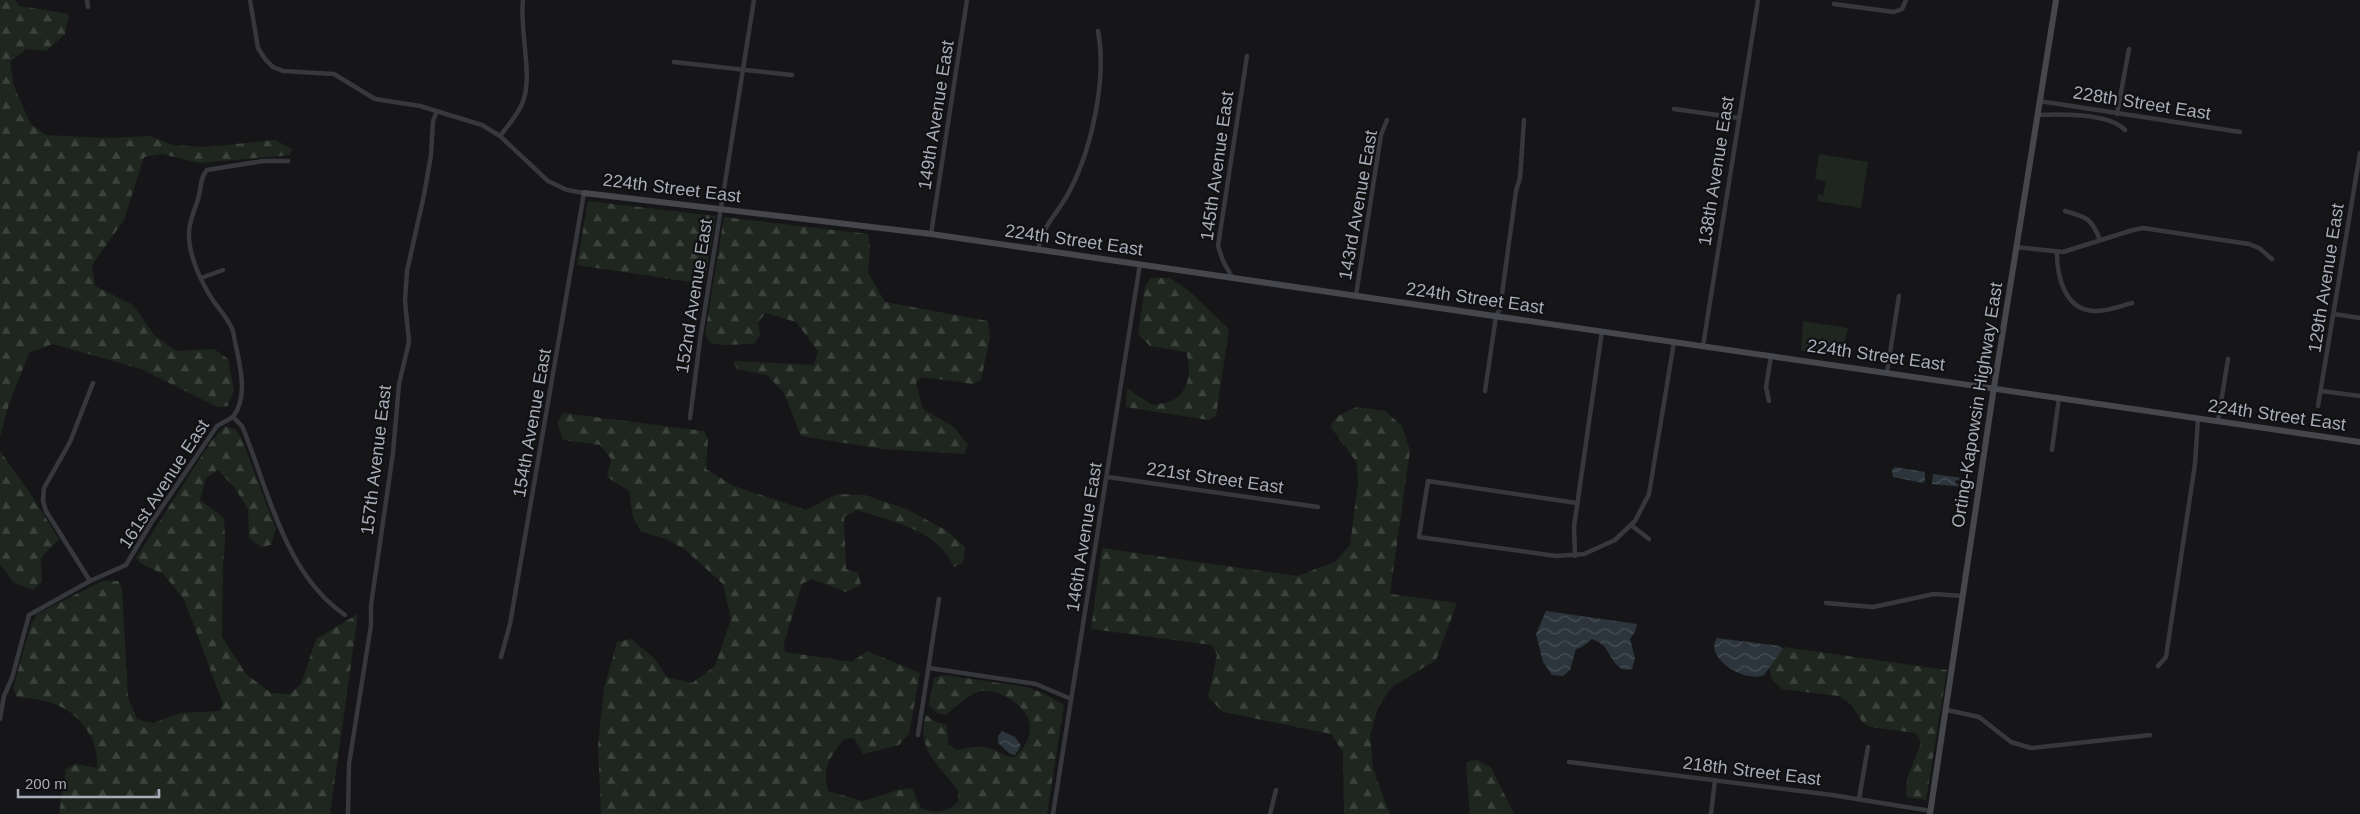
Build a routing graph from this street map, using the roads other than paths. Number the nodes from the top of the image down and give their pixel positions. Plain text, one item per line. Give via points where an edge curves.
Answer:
1 (87, 0) edge
2 (250, 0) edge
3 (523, 0) edge
4 (754, 0) edge
5 (967, 0) edge
6 (1758, 0) edge
7 (1906, 0) edge
8 (2056, 0) edge
9 (1834, 4) dead end
10 (88, 7) dead end
11 (1098, 31) dead end
12 (2129, 50) dead end
13 (1247, 56) dead end
14 (674, 62) dead end
15 (743, 70) junction
16 (792, 75) dead end
17 (2039, 101) junction
18 (1674, 109) dead end
19 (437, 111) junction
20 (2117, 114) junction
21 (2037, 115) junction
22 (1739, 118) junction
23 (1387, 120) dead end
24 (1524, 120) dead end
25 (2125, 130) dead end
26 (2240, 132) dead end
27 (500, 136) junction
28 (2360, 153) edge
29 (288, 161) dead end
30 (2358, 174) edge
31 (584, 193) junction
32 (722, 209) junction
33 (2065, 212) dead end
34 (931, 234) junction
35 (2100, 240) junction
36 (2016, 247) junction
37 (1038, 250) junction
38 (2057, 253) junction
39 (2272, 259) dead end
40 (1140, 264) junction
41 (223, 270) dead end
42 (1232, 277) junction
43 (201, 278) junction
44 (1356, 295) junction
45 (1899, 296) dead end
46 (2132, 303) dead end
47 (2334, 314) junction
48 (1496, 316) junction
49 (2360, 318) edge
50 (1602, 332) junction
51 (1674, 342) junction
52 (1703, 346) junction
53 (1771, 356) junction
54 (2228, 358) dead end
55 (1888, 372) junction
56 (93, 383) dead end
57 (1994, 388) junction
58 (1485, 391) dead end
59 (2321, 391) junction
60 (2360, 396) edge
61 (2059, 397) junction
62 (1770, 401) dead end
63 (2318, 406) dead end
64 (233, 417) junction
65 (690, 418) dead end
66 (2198, 418) junction
67 (2218, 421) junction
68 (2360, 442) edge
69 (2052, 450) dead end
70 (1108, 477) junction
71 (1577, 503) junction
72 (1318, 507) dead end
73 (1632, 525) junction
74 (1649, 539) dead end
75 (1575, 556) junction
76 (90, 581) junction
77 (1963, 596) junction
78 (939, 599) dead end
79 (1826, 603) dead end
80 (345, 615) dead end
81 (501, 657) dead end
82 (2158, 666) dead end
83 (929, 668) junction
84 (2, 696) edge
85 (1071, 699) junction
86 (1947, 710) junction
87 (0, 719) edge
88 (918, 735) dead end
89 (2150, 735) dead end
90 (1868, 747) dead end
91 (1569, 762) dead end
92 (1715, 780) junction
93 (1276, 790) dead end
94 (1859, 799) junction
95 (1931, 812) edge
96 (348, 814) edge
97 (1053, 814) edge
98 (1270, 814) edge
99 (1711, 814) edge

1 - 10 street
2 - 19 street via 258,48 273,67 334,74 375,99
3 - 27 street via 521,17 526,87 523,103
4 - 15 street, 152nd Avenue East
5 - 34 street, 149th Avenue East
6 - 22 street, 138th Avenue East
7 - 9 street via 1902,9 1894,12
8 - 17 street, Orting-Kapowsin Highway East
11 - 37 street via 1102,62 1087,151 1066,199 1045,227
12 - 20 street
13 - 42 street, 145th Avenue East via 1218,246
14 - 15 street
15 - 16 street
15 - 32 street, 152nd Avenue East
17 - 20 street, 228th Street East
17 - 21 street, Orting-Kapowsin Highway East
18 - 22 street
19 - 27 street via 482,125
19 - 96 street, 157th Avenue East via 433,120 424,195 407,271 405,301 409,342 398,384 371,625 349,764
20 - 26 street, 228th Street East
21 - 25 street via 2098,118 2117,123
21 - 36 street, Orting-Kapowsin Highway East
22 - 52 street, 138th Avenue East
23 - 44 street, 143rd Avenue East via 1379,147
24 - 48 street via 1520,178 1500,309
27 - 31 street via 548,181 567,190
28 - 30 street, 129th Avenue East
29 - 43 street via 205,172 189,233
30 - 47 street, 129th Avenue East
31 - 32 street, 224th Street East
31 - 81 street, 154th Avenue East via 512,615
32 - 34 street, 224th Street East
32 - 65 street, 152nd Avenue East
33 - 35 street via 2083,216 2092,222
34 - 37 street, 224th Street East
35 - 38 street
35 - 39 street via 2143,228 2249,244
36 - 38 street
36 - 57 street, Orting-Kapowsin Highway East
37 - 40 street, 224th Street East
38 - 46 street via 2060,284 2082,308 2099,311
40 - 42 street, 224th Street East
40 - 70 street, 146th Avenue East
41 - 43 street
42 - 44 street, 224th Street East
43 - 64 street via 233,331 242,381 241,399
44 - 48 street, 224th Street East
45 - 55 street
47 - 49 street
47 - 59 street, 129th Avenue East
48 - 50 street, 224th Street East
48 - 58 street
50 - 51 street, 224th Street East
50 - 71 street
51 - 52 street, 224th Street East
51 - 73 street via 1652,484
52 - 53 street, 224th Street East
53 - 55 street, 224th Street East
53 - 62 street via 1766,387
54 - 67 street
55 - 57 street, 224th Street East
56 - 76 street via 70,442 44,488 43,500 46,511
57 - 61 street, 224th Street East
57 - 77 street, Orting-Kapowsin Highway East
59 - 60 street
59 - 63 street, 129th Avenue East
61 - 66 street, 224th Street East
61 - 69 street
64 - 76 street, 161st Avenue East via 222,421 211,434 153,519 129,562
64 - 80 street via 242,426 286,538 304,573 320,594
66 - 67 street, 224th Street East
66 - 82 street via 2195,464 2166,657
67 - 68 street, 224th Street East
70 - 72 street, 221st Street East
70 - 85 street, 146th Avenue East
71 - 75 street via 1573,537
71 - 75 street via 1428,482 1419,537
73 - 74 street
73 - 75 street via 1605,546
76 - 84 street, 161st Avenue East via 29,614 10,683
77 - 79 street via 1934,594 1873,607
77 - 86 street, Orting-Kapowsin Highway East
78 - 83 street
83 - 85 street via 1036,684
83 - 88 street
84 - 87 street, 161st Avenue East
85 - 97 street, 146th Avenue East
86 - 89 street via 1978,717 2011,742 2031,748
86 - 95 street, Orting-Kapowsin Highway East
90 - 94 street
91 - 92 street, 218th Street East
92 - 94 street, 218th Street East
92 - 99 street
93 - 98 street
94 - 95 street, 218th Street East

